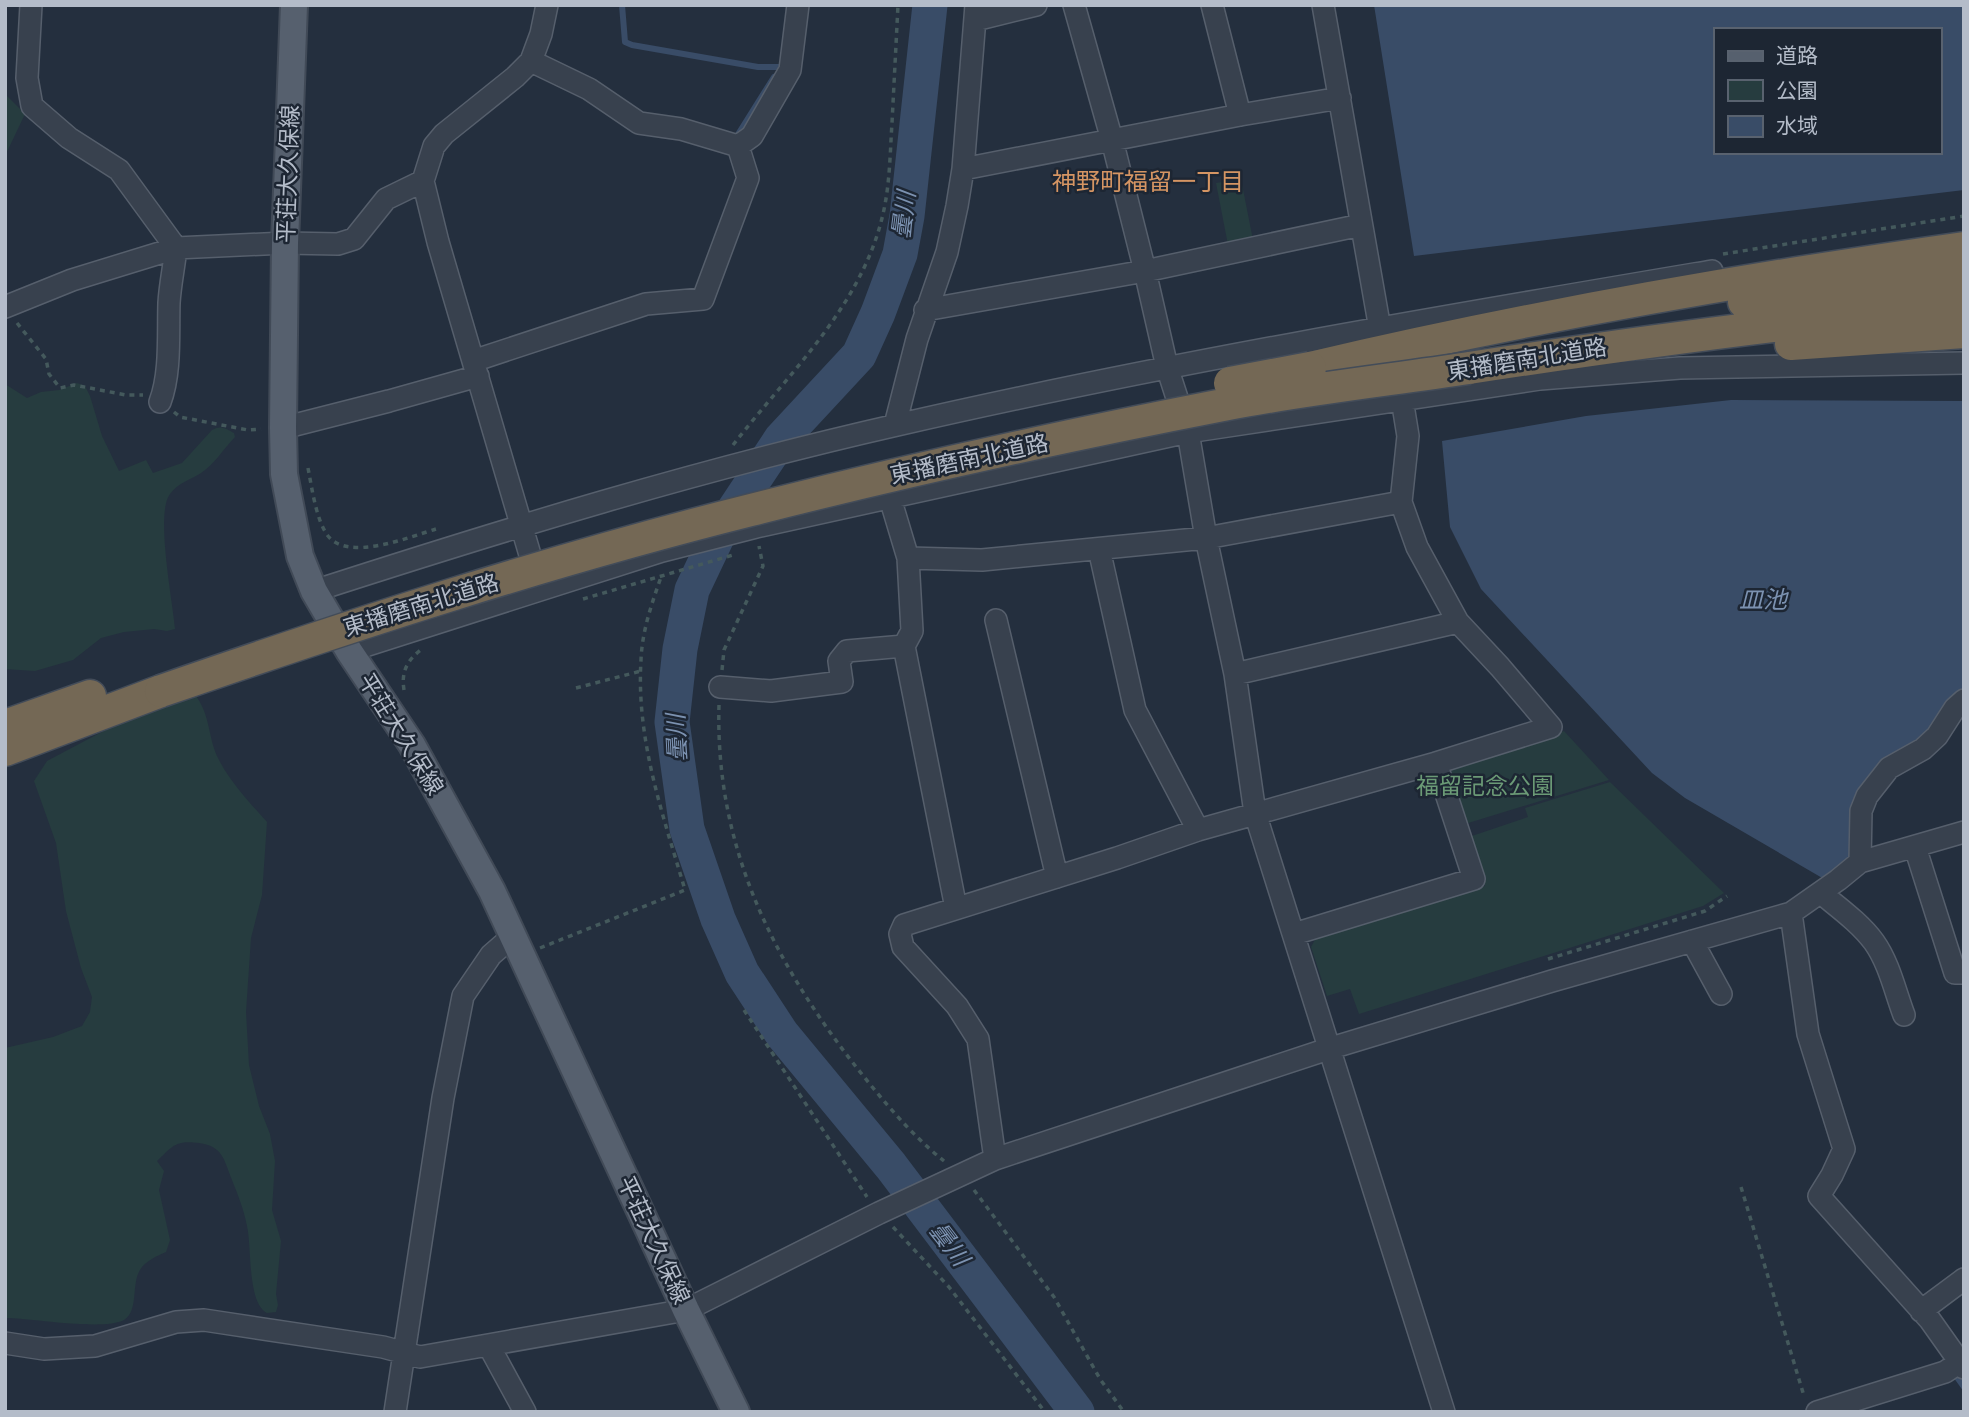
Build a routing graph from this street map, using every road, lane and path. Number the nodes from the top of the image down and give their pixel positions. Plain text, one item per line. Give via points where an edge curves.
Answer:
1 (31, 5) edge
2 (294, 5) edge
3 (547, 5) edge
4 (799, 5) edge
5 (898, 5) edge
6 (1037, 5) edge
7 (1074, 5) edge
8 (1212, 5) edge
9 (1323, 5) edge
10 (976, 13) edge
11 (531, 61) junction
12 (1340, 98) junction
13 (1240, 115) junction
14 (1112, 140) junction
15 (738, 146) junction
16 (963, 169) junction
17 (423, 181) junction
18 (1361, 225) junction
19 (1964, 234) edge
20 (285, 243) junction
21 (176, 248) junction
22 (1964, 248) edge
23 (1146, 271) junction
24 (1964, 278) edge
25 (1964, 306) edge
26 (926, 310) junction
27 (8, 312) edge
28 (1380, 329) junction
29 (1964, 332) edge
30 (1964, 363) edge
31 (1167, 368) junction
32 (1310, 368) junction
33 (1469, 368) junction
34 (475, 369) junction
35 (1402, 399) junction
36 (160, 402) junction
37 (895, 425) junction
38 (283, 428) junction
39 (1188, 432) junction
40 (729, 450) dead end
41 (306, 456) dead end
42 (890, 498) junction
43 (1401, 502) junction
44 (521, 524) junction
45 (446, 527) dead end
46 (758, 537) junction
47 (1206, 538) junction
48 (771, 545) dead end
49 (1100, 549) junction
50 (748, 551) dead end
51 (735, 555) dead end
52 (908, 558) junction
53 (661, 577) junction
54 (540, 590) junction
55 (314, 591) junction
56 (572, 603) dead end
57 (996, 620) dead end
58 (1458, 622) junction
59 (433, 644) dead end
60 (904, 646) junction
61 (349, 651) junction
62 (641, 671) junction
63 (1235, 674) junction
64 (158, 682) junction
65 (720, 687) junction
66 (576, 688) dead end
67 (407, 697) dead end
68 (1964, 700) edge
69 (5, 726) edge
70 (5, 750) edge
71 (1436, 763) junction
72 (1255, 813) junction
73 (1198, 830) junction
74 (1964, 832) edge
75 (1915, 847) junction
76 (1860, 862) junction
77 (1056, 877) junction
78 (1821, 893) junction
79 (956, 908) junction
80 (1791, 913) junction
81 (1294, 934) junction
82 (514, 935) junction
83 (1692, 941) junction
84 (543, 955) dead end
85 (1964, 973) edge
86 (1721, 994) dead end
87 (744, 1010) dead end
88 (1905, 1015) dead end
89 (1328, 1049) junction
90 (995, 1159) junction
91 (962, 1175) junction
92 (1741, 1187) dead end
93 (879, 1213) junction
94 (1964, 1279) edge
95 (686, 1310) junction
96 (1921, 1311) junction
97 (5, 1343) edge
98 (489, 1346) junction
99 (404, 1352) junction
100 (1962, 1365) edge
101 (1811, 1405) edge
102 (396, 1412) edge
103 (525, 1412) edge
104 (736, 1412) edge
105 (1045, 1412) edge
106 (1124, 1412) edge
107 (1444, 1412) edge

1 - 21 street via 27,78 32,106 69,138 119,170
2 - 20 main road, 平荘大久保線
3 - 11 street
4 - 15 street via 790,71 751,135
5 - 40 path via 889,180 873,246 855,285 813,350
6 - 10 street
7 - 14 street
8 - 13 street
9 - 12 street
10 - 16 street
11 - 15 street via 589,89 639,123 681,129
11 - 17 street via 444,134 434,146
12 - 13 street
12 - 18 street
13 - 14 street
14 - 16 street
14 - 23 street
15 - 34 street via 748,178 704,299 646,304 501,354
16 - 26 street via 947,253
17 - 20 street via 386,199 354,239 338,244
17 - 34 street
18 - 23 street
18 - 28 street
19 - 28 street via 1788,258
20 - 21 street
20 - 38 main road, 平荘大久保線
21 - 27 street via 72,280
21 - 36 street
22 - 32 highway via 1654,296
23 - 26 street
23 - 31 street
24 - 32 highway, 東播磨南北道路 via 1654,314
25 - 33 highway, 東播磨南北道路 via 1656,340
26 - 37 street
27 - 36 path via 46,359 49,374 60,388 74,385 126,395 139,393
28 - 31 street
29 - 33 highway
30 - 35 street via 1680,368 1540,379
31 - 37 street
31 - 39 street
32 - 64 highway, 東播磨南北道路, bridge via 922,449 724,496 312,620
33 - 64 highway, 東播磨南北道路, bridge via 1230,404 904,472 595,552
34 - 38 street via 389,401
34 - 44 street
35 - 39 street
35 - 43 street via 1408,436
36 - 38 path via 180,417 248,430
37 - 44 street
38 - 55 main road, 平荘大久保線 via 290,514
39 - 42 street
39 - 47 street
41 - 45 path via 316,505 329,536 347,548 372,547
42 - 46 street
42 - 52 street
43 - 47 street
43 - 58 street via 1417,547
44 - 54 street
44 - 55 street
46 - 48 path
46 - 50 path
46 - 54 street via 663,551
46 - 65 path via 763,566 724,650
47 - 49 street
47 - 63 street
49 - 52 street via 982,560
49 - 73 street via 1135,709
51 - 53 path
52 - 60 street via 912,631
53 - 56 path
53 - 62 path via 649,611
54 - 61 street
55 - 61 main road, 平荘大久保線
57 - 77 street
58 - 63 street
58 - 71 street via 1551,727
59 - 67 path via 410,659 403,674
60 - 65 street via 847,651 839,661 842,682 771,691
60 - 79 street
61 - 82 main road, 平荘大久保線 via 412,745
62 - 66 path
62 - 84 path via 653,780 685,890 539,947
63 - 72 street
64 - 69 highway, 東播磨南北道路
64 - 70 highway, 東播磨南北道路
65 - 91 path via 719,730 728,817 739,861 790,974 873,1088 927,1147
68 - 76 street via 1937,736 1889,768 1867,796 1861,811
71 - 72 street
71 - 81 street via 1474,878
72 - 73 street
72 - 81 street
73 - 77 street
74 - 75 street
75 - 76 street
75 - 85 street via 1955,973
76 - 78 street
77 - 79 street
78 - 80 street
78 - 88 street via 1873,942
79 - 90 street via 904,925 900,934 903,947 957,1006 978,1039
80 - 83 street
80 - 96 street via 1808,1034 1844,1149 1819,1196
81 - 89 street
82 - 95 main road, 平荘大久保線
82 - 99 street via 491,955 463,996
83 - 86 street
83 - 89 street
87 - 93 path
89 - 90 street
89 - 107 street
90 - 91 street
91 - 93 street
91 - 106 path via 1054,1297
92 - 101 path
93 - 95 street
93 - 105 path via 949,1287
94 - 96 street
95 - 98 street
95 - 104 main road, 平荘大久保線
96 - 100 street
97 - 99 street via 44,1349 95,1346 176,1322 204,1320
98 - 99 street via 420,1357
98 - 103 street
99 - 102 street
100 - 101 street

